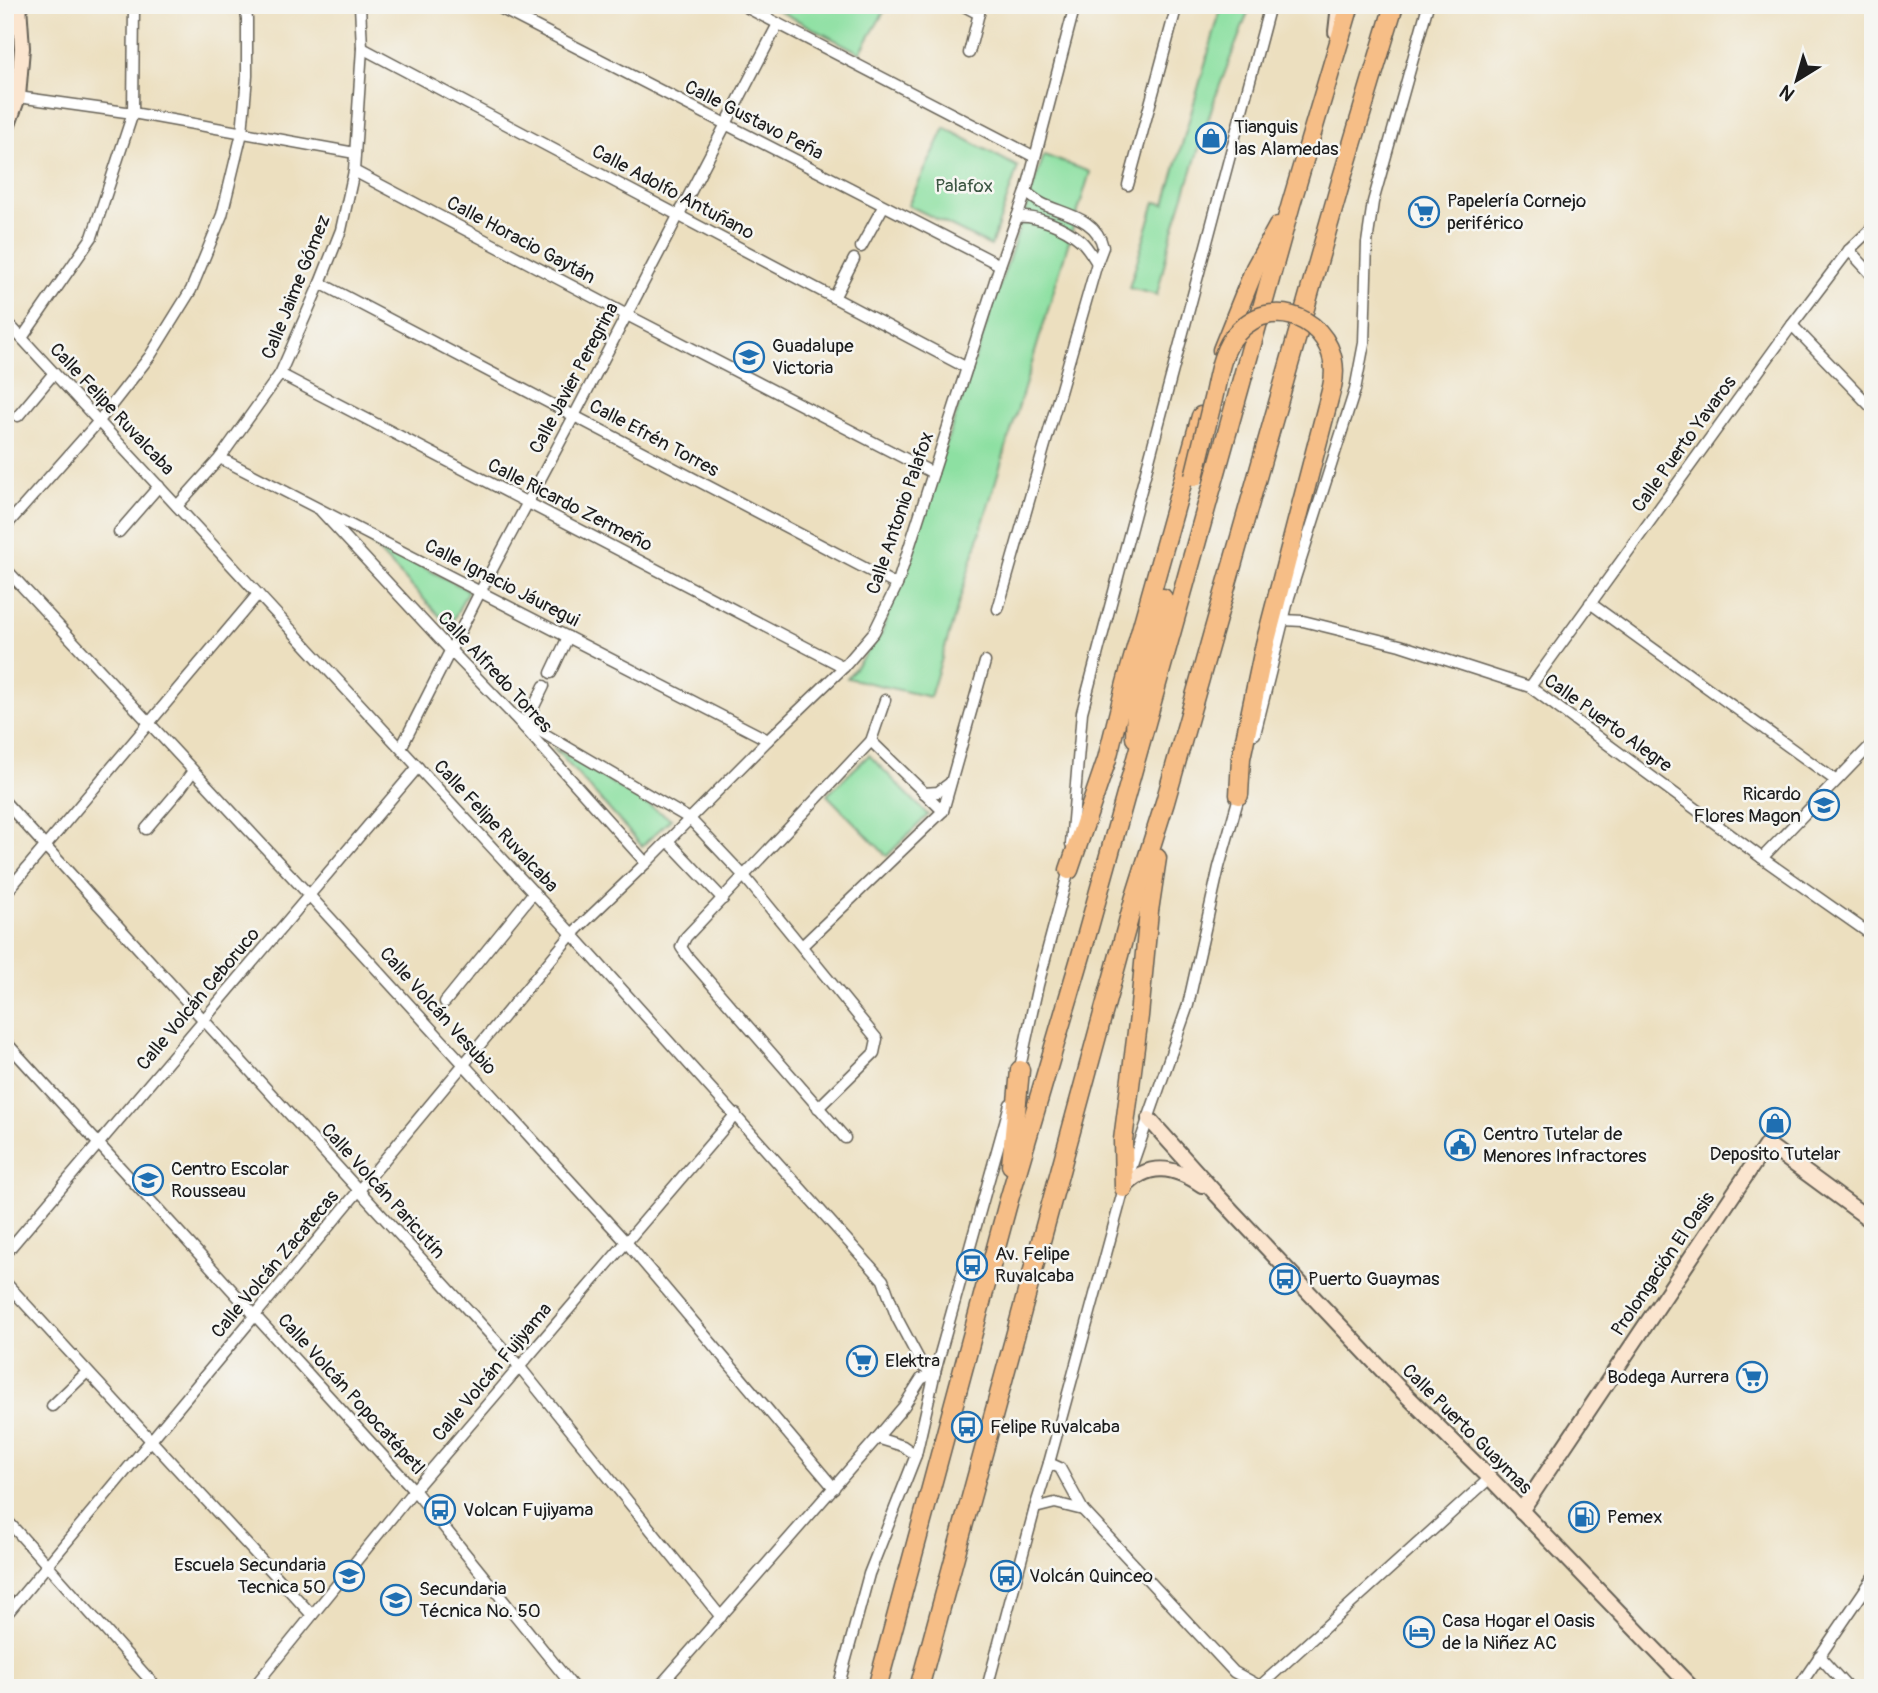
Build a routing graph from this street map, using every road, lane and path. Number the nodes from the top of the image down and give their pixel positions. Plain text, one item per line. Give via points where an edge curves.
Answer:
1 (19, 5) edge
2 (134, 5) edge
3 (245, 5) edge
4 (360, 5) edge
5 (494, 5) edge
6 (742, 5) edge
7 (962, 5) edge
8 (1075, 5) edge
9 (1177, 5) edge
10 (1270, 5) edge
11 (1339, 5) edge
12 (1350, 5) edge
13 (1394, 5) edge
14 (1402, 5) edge
15 (1428, 5) edge
16 (980, 9) edge
17 (778, 24) junction
18 (1384, 42) junction
19 (362, 48) junction
20 (969, 53) dead end
21 (1334, 56) junction
22 (19, 97) junction
23 (133, 113) junction
24 (725, 125) junction
25 (5, 133) edge
26 (242, 133) junction
27 (355, 153) junction
28 (1035, 157) junction
29 (354, 171) junction
30 (1128, 185) dead end
31 (1026, 192) junction
32 (1291, 204) junction
33 (883, 206) junction
34 (679, 215) junction
35 (1017, 218) junction
36 (1873, 227) edge
37 (861, 247) dead end
38 (1849, 250) junction
39 (854, 259) dead end
40 (1097, 263) junction
41 (1000, 265) junction
42 (1873, 276) edge
43 (320, 283) junction
44 (834, 298) junction
45 (627, 315) junction
46 (5, 320) edge
47 (1792, 325) junction
48 (22, 338) junction
49 (967, 368) junction
50 (54, 373) junction
51 (280, 373) junction
52 (1873, 409) edge
53 (18, 416) dead end
54 (574, 416) junction
55 (99, 421) junction
56 (220, 458) junction
57 (933, 473) junction
58 (159, 486) junction
59 (527, 502) junction
60 (177, 506) junction
61 (316, 506) junction
62 (5, 527) edge
63 (119, 531) dead end
64 (5, 568) edge
65 (897, 585) junction
66 (480, 592) junction
67 (258, 594) junction
68 (1590, 603) junction
69 (998, 609) dead end
70 (1283, 620) junction
71 (568, 637) junction
72 (450, 650) junction
73 (985, 662) dead end
74 (844, 667) junction
75 (551, 673) dead end
76 (544, 685) dead end
77 (1530, 687) junction
78 (1136, 699) junction
79 (885, 700) dead end
80 (148, 723) junction
81 (525, 725) junction
82 (768, 740) junction
83 (871, 741) junction
84 (1873, 743) edge
85 (401, 748) junction
86 (1107, 759) junction
87 (1135, 766) junction
88 (418, 767) junction
89 (193, 771) junction
90 (1835, 780) junction
91 (950, 783) junction
92 (924, 793) junction
93 (1239, 795) junction
94 (5, 802) edge
95 (1165, 802) junction
96 (943, 811) junction
97 (690, 820) junction
98 (146, 829) dead end
99 (668, 841) junction
100 (46, 846) junction
101 (1762, 858) junction
102 (646, 863) junction
103 (1069, 870) junction
104 (744, 876) junction
105 (534, 892) junction
106 (5, 894) edge
107 (309, 895) junction
108 (723, 898) junction
109 (572, 934) junction
110 (1873, 936) edge
111 (802, 946) junction
112 (445, 1002) dead end
113 (203, 1019) junction
114 (5, 1041) edge
115 (464, 1064) junction
116 (1020, 1070) junction
117 (818, 1108) junction
118 (736, 1114) junction
119 (1149, 1119) junction
120 (845, 1139) dead end
121 (99, 1143) junction
122 (1124, 1188) junction
123 (359, 1191) junction
124 (1217, 1195) junction
125 (1008, 1203) junction
126 (1873, 1222) edge
127 (626, 1242) junction
128 (5, 1254) edge
129 (5, 1282) edge
130 (255, 1315) junction
131 (519, 1366) junction
132 (87, 1371) junction
133 (935, 1372) junction
134 (52, 1406) dead end
135 (877, 1438) junction
136 (151, 1441) junction
137 (916, 1455) junction
138 (1049, 1463) junction
139 (1490, 1478) junction
140 (834, 1488) junction
141 (414, 1490) junction
142 (1035, 1508) junction
143 (1083, 1510) junction
144 (1521, 1511) junction
145 (5, 1518) edge
146 (48, 1565) junction
147 (1872, 1579) edge
148 (312, 1615) junction
149 (5, 1616) edge
150 (721, 1617) junction
151 (1819, 1656) junction
152 (1261, 1687) edge
153 (157, 1688) edge
154 (253, 1688) edge
155 (574, 1688) edge
156 (658, 1688) edge
157 (838, 1688) edge
158 (877, 1688) edge
159 (919, 1688) edge
160 (987, 1688) edge
161 (1692, 1688) edge
162 (1798, 1688) edge
163 (1847, 1688) edge

1 - 22 street
2 - 23 street
3 - 26 street via 247,76
4 - 19 street, Calle Jaime Gómez
5 - 24 street, Calle Gustavo Peña
6 - 17 street
7 - 16 street
8 - 28 street, Calle Antonio Palafox
9 - 30 street
10 - 103 street via 1082,712
11 - 21 street
12 - 21 highway
13 - 18 highway
14 - 18 highway
15 - 70 street via 1373,202 1364,343 1355,390
16 - 20 street
17 - 24 street, Calle Javier Peregrina
17 - 28 street
18 - 95 highway
19 - 27 street, Calle Jaime Gómez
19 - 34 street, Calle Adolfo Antuñano
21 - 32 highway
22 - 23 street
22 - 25 street
23 - 26 street
23 - 48 street via 92,237
24 - 33 street, Calle Gustavo Peña
24 - 34 street, Calle Javier Peregrina
26 - 27 street
26 - 55 street via 222,215 191,290 150,356
27 - 29 street, Calle Jaime Gómez
28 - 31 street, Calle Antonio Palafox
29 - 43 street, Calle Jaime Gómez via 341,230
29 - 45 street, Calle Horacio Gaytán
31 - 35 street, Calle Antonio Palafox
31 - 40 street via 1095,229 1103,247
32 - 86 highway via 1255,268 1212,379
32 - 87 highway
33 - 37 street
33 - 41 street, Calle Gustavo Peña
34 - 44 street, Calle Adolfo Antuñano
34 - 45 street, Calle Javier Peregrina
35 - 40 street via 1037,218 1071,233
35 - 41 street, Calle Antonio Palafox
36 - 38 street, Calle Puerto Yavaros
38 - 42 street
38 - 47 street, Calle Puerto Yavaros
39 - 44 street
40 - 69 street
41 - 49 street, Calle Antonio Palafox
43 - 51 street, Calle Jaime Gómez
43 - 54 street, Calle Efrén Torres
44 - 49 street, Calle Adolfo Antuñano
45 - 54 street, Calle Javier Peregrina
45 - 57 street, Calle Horacio Gaytán
46 - 48 street, Calle Felipe Ruvalcaba
47 - 52 street
47 - 68 street, Calle Puerto Yavaros
48 - 50 street, Calle Felipe Ruvalcaba
49 - 57 street, Calle Antonio Palafox
50 - 53 street
50 - 55 street, Calle Felipe Ruvalcaba
51 - 56 street, Calle Jaime Gómez
51 - 59 street, Calle Ricardo Zermeño
54 - 59 street, Calle Javier Peregrina
54 - 65 street, Calle Efrén Torres
55 - 58 street, Calle Felipe Ruvalcaba
55 - 62 street
56 - 60 street, Calle Jaime Gómez
56 - 61 street, Calle Ignacio Jáuregui
57 - 65 street, Calle Antonio Palafox
58 - 60 street, Calle Felipe Ruvalcaba
58 - 63 street
59 - 66 street, Calle Javier Peregrina
59 - 74 street, Calle Ricardo Zermeño
60 - 67 street, Calle Felipe Ruvalcaba
61 - 66 street, Calle Ignacio Jáuregui
61 - 72 street, Calle Alfredo Torres
64 - 80 street, Calle Volcán Vesubio
65 - 74 street, Calle Antonio Palafox via 874,632
66 - 71 street, Calle Ignacio Jáuregui
66 - 72 street, Calle Javier Peregrina
67 - 80 street
67 - 85 street, Calle Felipe Ruvalcaba
68 - 77 street, Calle Puerto Yavaros
68 - 90 street
70 - 77 street, Calle Puerto Alegre via 1400,645
70 - 93 street
71 - 75 street
71 - 82 street, Calle Ignacio Jáuregui
72 - 81 street, Calle Alfredo Torres
72 - 85 street, Calle Javier Peregrina
73 - 91 street
74 - 82 street, Calle Antonio Palafox
76 - 81 street
77 - 101 street, Calle Puerto Alegre
78 - 86 highway
78 - 87 highway
78 - 93 highway, bridge via 1222,363 1232,340 1244,326 1270,315 1289,315 1307,322 1331,350 1335,368 1265,645 1241,758
79 - 83 street
80 - 89 street, Calle Volcán Vesubio
80 - 100 street
81 - 97 street
81 - 102 street, Calle Alfredo Torres
82 - 97 street, Calle Antonio Palafox
83 - 92 street
83 - 104 street
84 - 90 street
85 - 88 street, Calle Felipe Ruvalcaba
86 - 103 highway
87 - 125 highway
88 - 105 street, Calle Felipe Ruvalcaba
88 - 107 street, Calle Volcán Ceboruco
89 - 98 street
89 - 107 street, Calle Volcán Vesubio
90 - 101 street
91 - 92 street via 938,792
91 - 96 street
92 - 96 street
93 - 119 street via 1188,1004
94 - 100 street, Calle Volcán Paricutín
95 - 122 highway via 1124,1140
95 - 159 highway via 1134,900
96 - 111 street
97 - 99 street, Calle Antonio Palafox
97 - 104 street
99 - 102 street, Calle Antonio Palafox
99 - 108 street
100 - 106 street
100 - 113 street, Calle Volcán Paricutín
101 - 110 street, Calle Puerto Alegre
102 - 109 street, Calle Antonio Palafox
103 - 116 street
104 - 108 street
104 - 111 street
105 - 109 street, Calle Felipe Ruvalcaba
105 - 112 street
107 - 113 street, Calle Volcán Ceboruco
107 - 115 street, Calle Volcán Vesubio
108 - 117 street via 681,947
109 - 115 street, Calle Volcán Zacatecas
109 - 118 street, Calle Felipe Ruvalcaba
111 - 117 street via 877,1039 874,1053
113 - 121 street, Calle Volcán Ceboruco
113 - 123 street, Calle Volcán Paricutín
114 - 121 street, Calle Volcán Popocatépetl
115 - 123 street, Calle Volcán Zacatecas
115 - 127 street, Calle Volcán Vesubio
116 - 125 highway
116 - 133 street
117 - 120 street
118 - 127 street, Calle Volcán Fujiyama
118 - 133 street, Calle Felipe Ruvalcaba via 883,1280 923,1367
119 - 122 street
119 - 124 street, Calle Puerto Guaymas
121 - 128 street, Calle Volcán Ceboruco
121 - 130 street, Calle Volcán Popocatépetl
122 - 124 street, Calle Puerto Guaymas via 1144,1173 1166,1169 1183,1173
122 - 138 street
123 - 130 street, Calle Volcán Zacatecas
123 - 131 street, Calle Volcán Paricutín
124 - 139 street, Calle Puerto Guaymas
125 - 158 highway
126 - 144 street, Prolongación El Oasis via 1768,1144
127 - 131 street, Calle Volcán Fujiyama
127 - 140 street, Calle Volcán Vesubio
129 - 132 street
130 - 136 street, Calle Volcán Zacatecas
130 - 141 street, Calle Volcán Popocatépetl
131 - 141 street, Calle Volcán Fujiyama
131 - 150 street, Calle Volcán Paricutín
132 - 134 street
132 - 136 street
133 - 135 street via 921,1379
133 - 137 street
135 - 137 street
135 - 140 street
136 - 146 street, Calle Volcán Zacatecas
136 - 148 street
137 - 157 street via 869,1574
138 - 142 street
138 - 143 street via 1060,1468
139 - 144 street, Calle Puerto Guaymas
139 - 152 street
140 - 150 street
141 - 148 street, Calle Volcán Fujiyama
141 - 155 street, Calle Volcán Popocatépetl
142 - 143 street via 1055,1503
142 - 160 street
143 - 152 street via 1234,1672
144 - 161 street, Calle Puerto Guaymas
145 - 146 street
146 - 149 street, Calle Volcán Zacatecas
146 - 153 street
147 - 151 street
148 - 154 street, Calle Volcán Fujiyama
150 - 156 street
151 - 162 street
151 - 163 street

